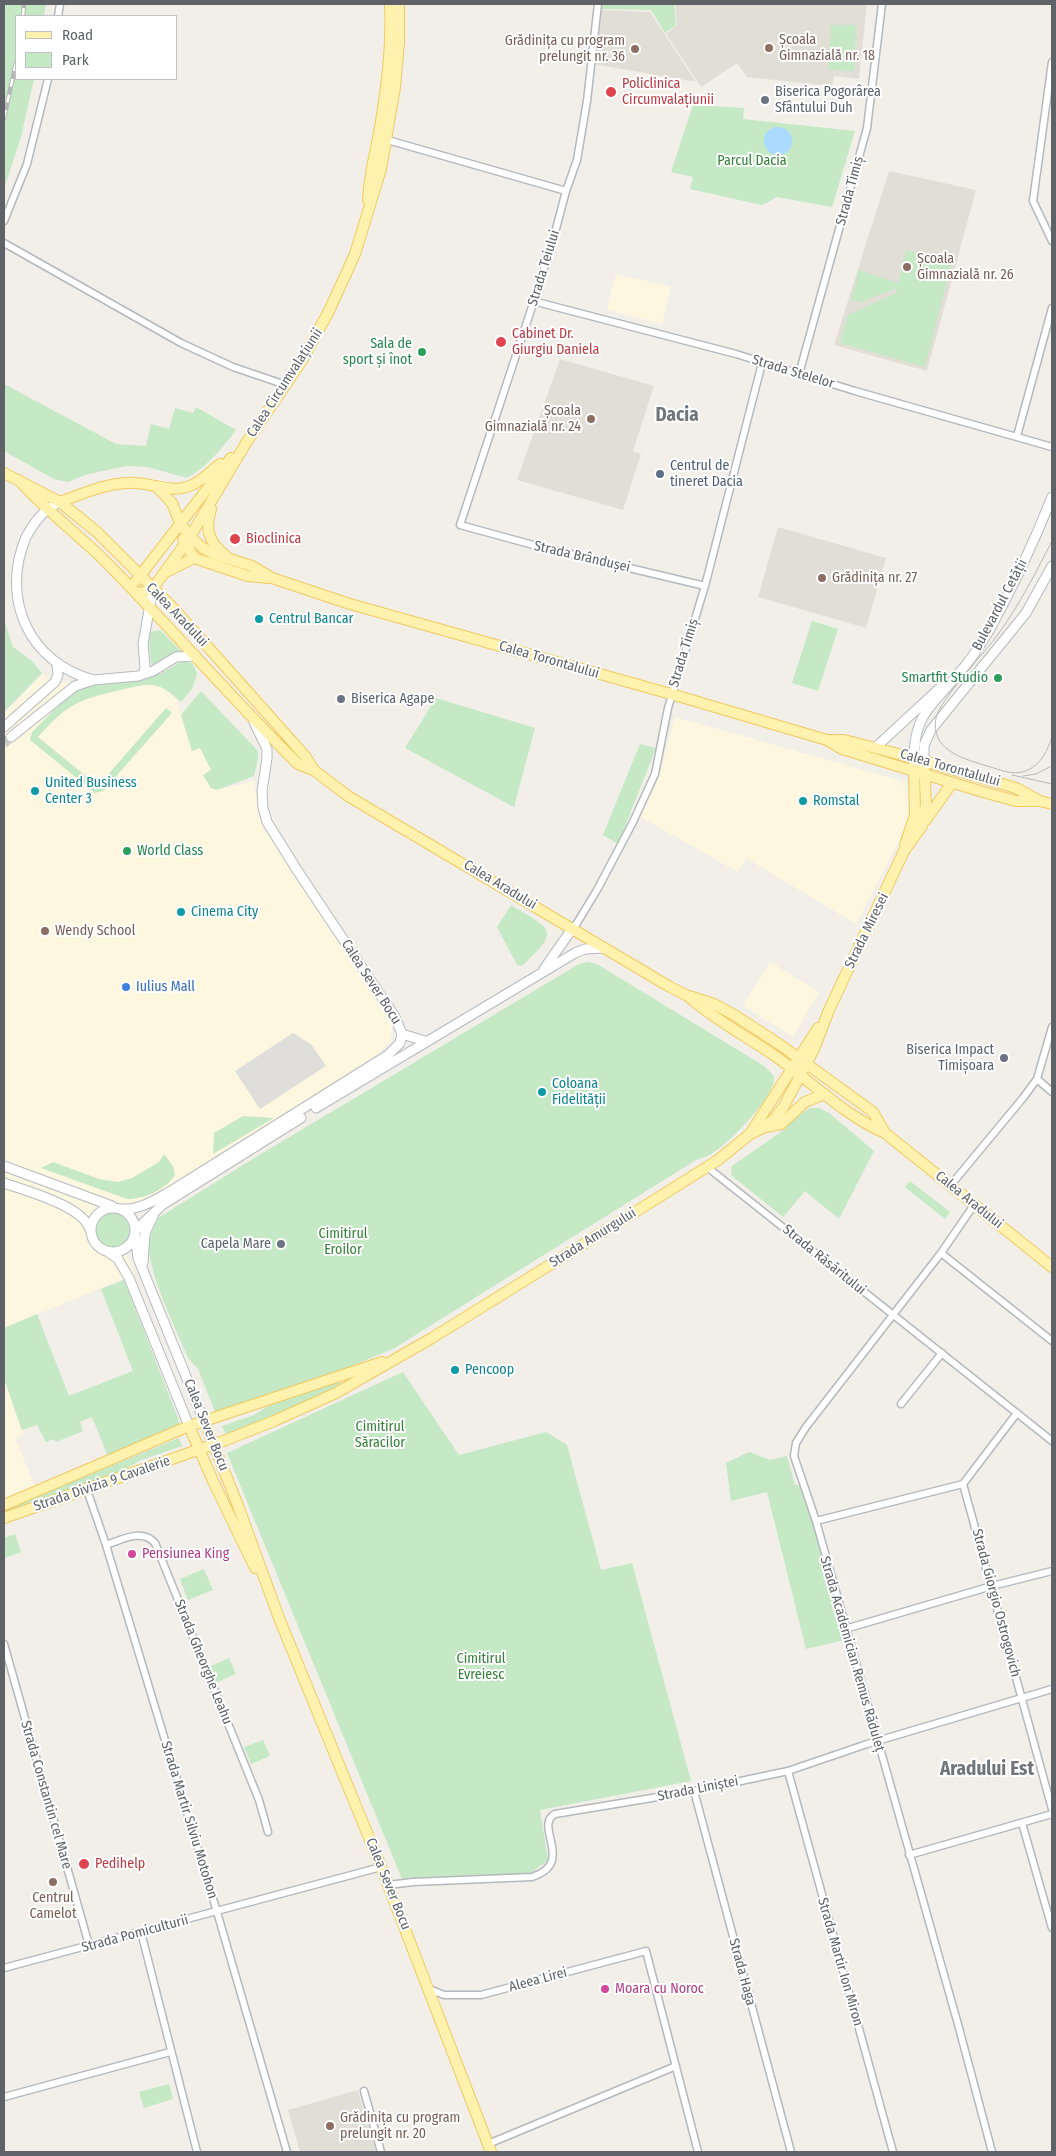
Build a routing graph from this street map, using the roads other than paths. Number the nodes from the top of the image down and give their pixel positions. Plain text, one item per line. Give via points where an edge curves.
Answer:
1 (390, 4) edge
2 (399, 4) edge
3 (598, 4) edge
4 (882, 4) edge
5 (1052, 62) edge
6 (48, 80) edge
7 (383, 138) junction
8 (566, 191) junction
9 (4, 221) edge
10 (1052, 241) edge
11 (4, 243) edge
12 (533, 300) junction
13 (1052, 308) edge
14 (762, 363) junction
15 (800, 374) junction
16 (286, 385) junction
17 (1017, 436) junction
18 (246, 443) junction
19 (1052, 447) edge
20 (231, 457) junction
21 (4, 473) edge
22 (19, 480) junction
23 (156, 486) junction
24 (1052, 497) edge
25 (212, 501) junction
26 (60, 502) junction
27 (47, 509) junction
28 (180, 523) junction
29 (460, 525) joint
30 (187, 540) junction
31 (194, 558) junction
32 (234, 560) junction
33 (1052, 566) edge
34 (163, 574) junction
35 (139, 576) junction
36 (272, 578) junction
37 (705, 586) junction
38 (153, 588) junction
39 (135, 592) junction
40 (149, 605) junction
41 (196, 656) junction
42 (57, 665) junction
43 (144, 674) junction
44 (958, 675) junction
45 (94, 680) junction
46 (671, 694) junction
47 (247, 712) junction
48 (4, 727) tunnel mouth
49 (11, 737) tunnel mouth
50 (827, 740) junction
51 (876, 747) junction
52 (914, 758) junction
53 (924, 761) junction
54 (315, 771) junction
55 (915, 771) junction
56 (926, 775) junction
57 (952, 783) junction
58 (1040, 801) junction
59 (1052, 804) edge
60 (922, 826) junction
61 (904, 852) junction
62 (572, 928) junction
63 (605, 948) junction
64 (539, 974) junction
65 (686, 995) junction
66 (1052, 1027) edge
67 (402, 1034) junction
68 (425, 1041) junction
69 (803, 1060) junction
70 (791, 1068) junction
71 (800, 1075) junction
72 (1037, 1079) junction
73 (1052, 1092) edge
74 (825, 1094) junction
75 (765, 1127) junction
76 (885, 1133) junction
77 (750, 1134) junction
78 (4, 1166) edge
79 (707, 1167) junction
80 (4, 1183) edge
81 (950, 1186) junction
82 (974, 1205) junction
83 (159, 1207) junction
84 (119, 1209) junction
85 (91, 1232) junction
86 (135, 1232) junction
87 (106, 1251) junction
88 (941, 1253) junction
89 (1052, 1267) edge
90 (142, 1270) junction
91 (893, 1315) junction
92 (432, 1338) junction
93 (1052, 1341) edge
94 (942, 1354) junction
95 (901, 1404) dead end
96 (1018, 1413) junction
97 (204, 1421) junction
98 (189, 1426) junction
99 (1052, 1441) edge
100 (214, 1445) junction
101 (199, 1450) junction
102 (963, 1484) junction
103 (87, 1490) junction
104 (4, 1505) edge
105 (4, 1518) edge
106 (816, 1522) junction
107 (106, 1545) junction
108 (1052, 1571) edge
109 (992, 1586) junction
110 (279, 1618) junction
111 (845, 1630) junction
112 (4, 1644) edge
113 (1052, 1689) edge
114 (1022, 1698) junction
115 (877, 1741) junction
116 (788, 1771) junction
117 (694, 1791) junction
118 (1052, 1809) edge
119 (1052, 1814) edge
120 (1022, 1823) junction
121 (268, 1832) dead end
122 (909, 1855) junction
123 (381, 1867) junction
124 (388, 1885) junction
125 (217, 1912) junction
126 (1052, 1928) edge
127 (141, 1932) junction
128 (89, 1945) junction
129 (4, 1968) edge
130 (429, 1989) junction
131 (170, 2052) junction
132 (676, 2066) junction
133 (364, 2091) dead end
134 (4, 2097) edge
135 (490, 2148) edge
136 (197, 2152) edge
137 (287, 2152) edge
138 (381, 2152) edge
139 (698, 2152) edge
140 (791, 2152) edge
141 (893, 2152) edge
142 (992, 2152) edge

1 - 7 main road, Calea Circumvalațiunii
2 - 7 main road, Calea Circumvalațiunii via 398,64
3 - 8 street, Strada Teiului via 577,160
4 - 15 street, Strada Timiș via 866,132
5 - 10 street via 1033,201
6 - 9 street via 27,164
7 - 8 street
7 - 16 main road, Calea Circumvalațiunii via 378,183 355,254 330,311
8 - 12 street, Strada Teiului
11 - 16 street via 181,343 234,367
12 - 14 street, Strada Stelelor
12 - 29 street, Strada Teiului
13 - 17 street
14 - 15 street, Strada Stelelor
14 - 37 street, Strada Timiș
15 - 17 street, Strada Stelelor
16 - 18 main road, Calea Circumvalațiunii
17 - 19 street, Strada Stelelor
18 - 20 main road, Calea Circumvalațiunii
18 - 25 main road, Calea Circumvalațiunii
20 - 23 main road via 190,486
20 - 28 main road
21 - 22 main road, Calea Aradului
22 - 26 main road, Calea Aradului
22 - 27 main road, Calea Aradului
23 - 26 main road via 116,484
23 - 28 main road via 172,503
24 - 44 main road, Bulevardul Cetății via 990,628
25 - 30 main road, Calea Circumvalațiunii
25 - 32 main road via 208,536 216,547
26 - 27 main road
26 - 35 main road, Calea Aradului via 97,532
27 - 39 main road, Calea Aradului via 86,542
27 - 42 main road via 41,513 23,543 13,567 12,579 22,622 36,645
28 - 30 main road
28 - 35 main road
29 - 37 street, Strada Brândușei
30 - 31 main road
30 - 32 main road, Calea Torontalului
30 - 34 main road, Calea Circumvalațiunii
31 - 34 main road
31 - 36 main road, Calea Torontalului via 248,576
32 - 36 main road, Calea Torontalului
33 - 53 main road, Bulevardul Cetății via 1026,613 931,730 924,745
34 - 38 main road, Calea Circumvalațiunii
35 - 38 main road, Calea Aradului
35 - 39 main road
36 - 46 main road, Calea Torontalului via 350,604
37 - 46 street, Strada Timiș
38 - 39 main road
38 - 40 main road
38 - 54 main road, Calea Aradului via 249,692
39 - 40 main road, Calea Aradului
40 - 41 main road, Calea Aradului
40 - 43 main road via 143,644
41 - 43 main road via 176,657
41 - 47 main road, Calea Aradului
42 - 45 main road
42 - 48 main road via 58,675 54,682
43 - 45 main road
44 - 51 main road via 933,693
44 - 52 main road, Bulevardul Cetății via 921,719 915,736
45 - 49 main road via 69,690
46 - 50 main road, Calea Torontalului
46 - 62 street, Strada Timiș via 655,774 597,890
47 - 54 main road, Calea Aradului via 298,764
47 - 67 main road, Calea Sever Bocu via 256,724 266,750 262,808 267,822 395,1016
50 - 51 main road, Calea Torontalului
50 - 55 main road, Calea Torontalului via 842,749
51 - 52 main road, Calea Torontalului
52 - 53 main road, Calea Torontalului
52 - 55 main road, Strada Miresei
53 - 56 main road, Strada Miresei
53 - 58 main road, Calea Torontalului via 1016,788
54 - 62 main road, Calea Aradului via 348,796
55 - 56 main road, Calea Torontalului
55 - 61 main road, Strada Miresei via 915,815
56 - 57 main road, Calea Torontalului
56 - 60 main road, Strada Miresei
57 - 58 main road, Calea Torontalului via 1016,800
57 - 60 main road
58 - 59 main road, Calea Torontalului
60 - 61 main road, Strada Miresei
61 - 69 main road, Strada Miresei
62 - 63 main road, Calea Aradului
62 - 64 main road
63 - 64 main road via 581,950
63 - 65 main road, Calea Aradului
64 - 68 main road
65 - 69 main road, Calea Aradului via 714,1004 736,1016
65 - 70 main road, Calea Aradului via 707,1013
66 - 72 street
67 - 68 main road
67 - 84 main road, Calea Sever Bocu via 400,1043 388,1056 351,1080 147,1204
68 - 83 main road
69 - 70 main road, Strada Miresei
69 - 71 main road, Strada Miresei
69 - 76 main road, Calea Aradului via 874,1112
70 - 71 main road, Calea Aradului
70 - 77 main road, Strada Amurgului
71 - 74 main road, Calea Aradului
71 - 75 main road, Strada Amurgului via 784,1106
72 - 73 street
72 - 81 street
74 - 75 main road via 805,1102 780,1124
74 - 76 main road, Calea Aradului via 864,1124
75 - 77 main road, Strada Amurgului
76 - 81 main road, Calea Aradului
77 - 79 main road, Strada Amurgului
78 - 84 main road
79 - 91 street, Strada Răsăritului
79 - 92 main road, Strada Amurgului
80 - 85 main road via 76,1211
81 - 82 main road, Calea Aradului
82 - 88 street, Strada Academician Remus Răduleț
82 - 89 main road, Calea Aradului
83 - 86 main road
83 - 90 main road via 145,1233
84 - 85 main road via 99,1212 92,1222
84 - 86 main road via 132,1218
85 - 87 main road via 97,1246
86 - 87 main road via 125,1248
86 - 90 main road, Calea Sever Bocu via 136,1252
87 - 98 main road, Calea Sever Bocu via 118,1259 129,1278
88 - 91 street, Strada Academician Remus Răduleț
88 - 93 street
90 - 97 main road, Calea Sever Bocu
91 - 94 street, Strada Răsăritului
91 - 106 street, Strada Academician Remus Răduleț via 796,1443 794,1456
92 - 97 main road, Strada Amurgului via 379,1363
92 - 100 main road, Strada Amurgului via 336,1393
94 - 95 street
94 - 96 street, Strada Răsăritului
96 - 99 street, Strada Răsăritului
96 - 102 street
97 - 98 main road, Strada Divizia 9 Cavalerie
97 - 100 main road, Calea Sever Bocu
98 - 101 main road, Calea Sever Bocu
98 - 104 main road, Strada Divizia 9 Cavalerie
100 - 101 main road, Strada Divizia 9 Cavalerie
100 - 110 main road, Calea Sever Bocu
101 - 103 main road, Strada Divizia 9 Cavalerie
101 - 110 main road, Calea Sever Bocu
102 - 106 street
102 - 109 street, Strada Giorgio Ostrogovich
103 - 105 main road, Strada Divizia 9 Cavalerie
103 - 107 street, Strada Martir Silviu Motohon
106 - 111 street, Strada Academician Remus Răduleț
107 - 121 street, Strada Gheorghe Leahu via 136,1535 151,1538 155,1543 259,1800
107 - 125 street, Strada Martir Silviu Motohon
108 - 109 street
109 - 111 street
109 - 114 street, Strada Giorgio Ostrogovich
110 - 123 main road, Calea Sever Bocu
111 - 115 street, Strada Academician Remus Răduleț
112 - 128 street, Strada Constantin cel Mare
113 - 114 street, Strada Liniștei
114 - 115 street, Strada Liniștei
114 - 118 street, Strada Giorgio Ostrogovich
115 - 116 street, Strada Liniștei
115 - 122 street, Strada Academician Remus Răduleț
116 - 117 street, Strada Liniștei
116 - 141 street, Strada Martir Ion Miron
117 - 124 street, Strada Liniștei via 555,1814 547,1824 553,1857 548,1868 536,1876
117 - 140 street, Strada Haga
119 - 120 street
120 - 122 street
120 - 126 street
122 - 142 street, Strada Academician Remus Răduleț
123 - 124 main road, Calea Sever Bocu
123 - 125 street, Strada Pomiculturii
124 - 130 main road, Calea Sever Bocu
125 - 127 street, Strada Pomiculturii
125 - 137 street, Strada Martir Silviu Motohon
127 - 128 street, Strada Pomiculturii
127 - 131 street
128 - 129 street, Strada Pomiculturii
130 - 132 street, Aleea Lirei via 444,1995 481,1995 646,1952
130 - 135 main road, Calea Sever Bocu
131 - 134 street
131 - 136 street
132 - 135 street
132 - 139 street
133 - 138 street

